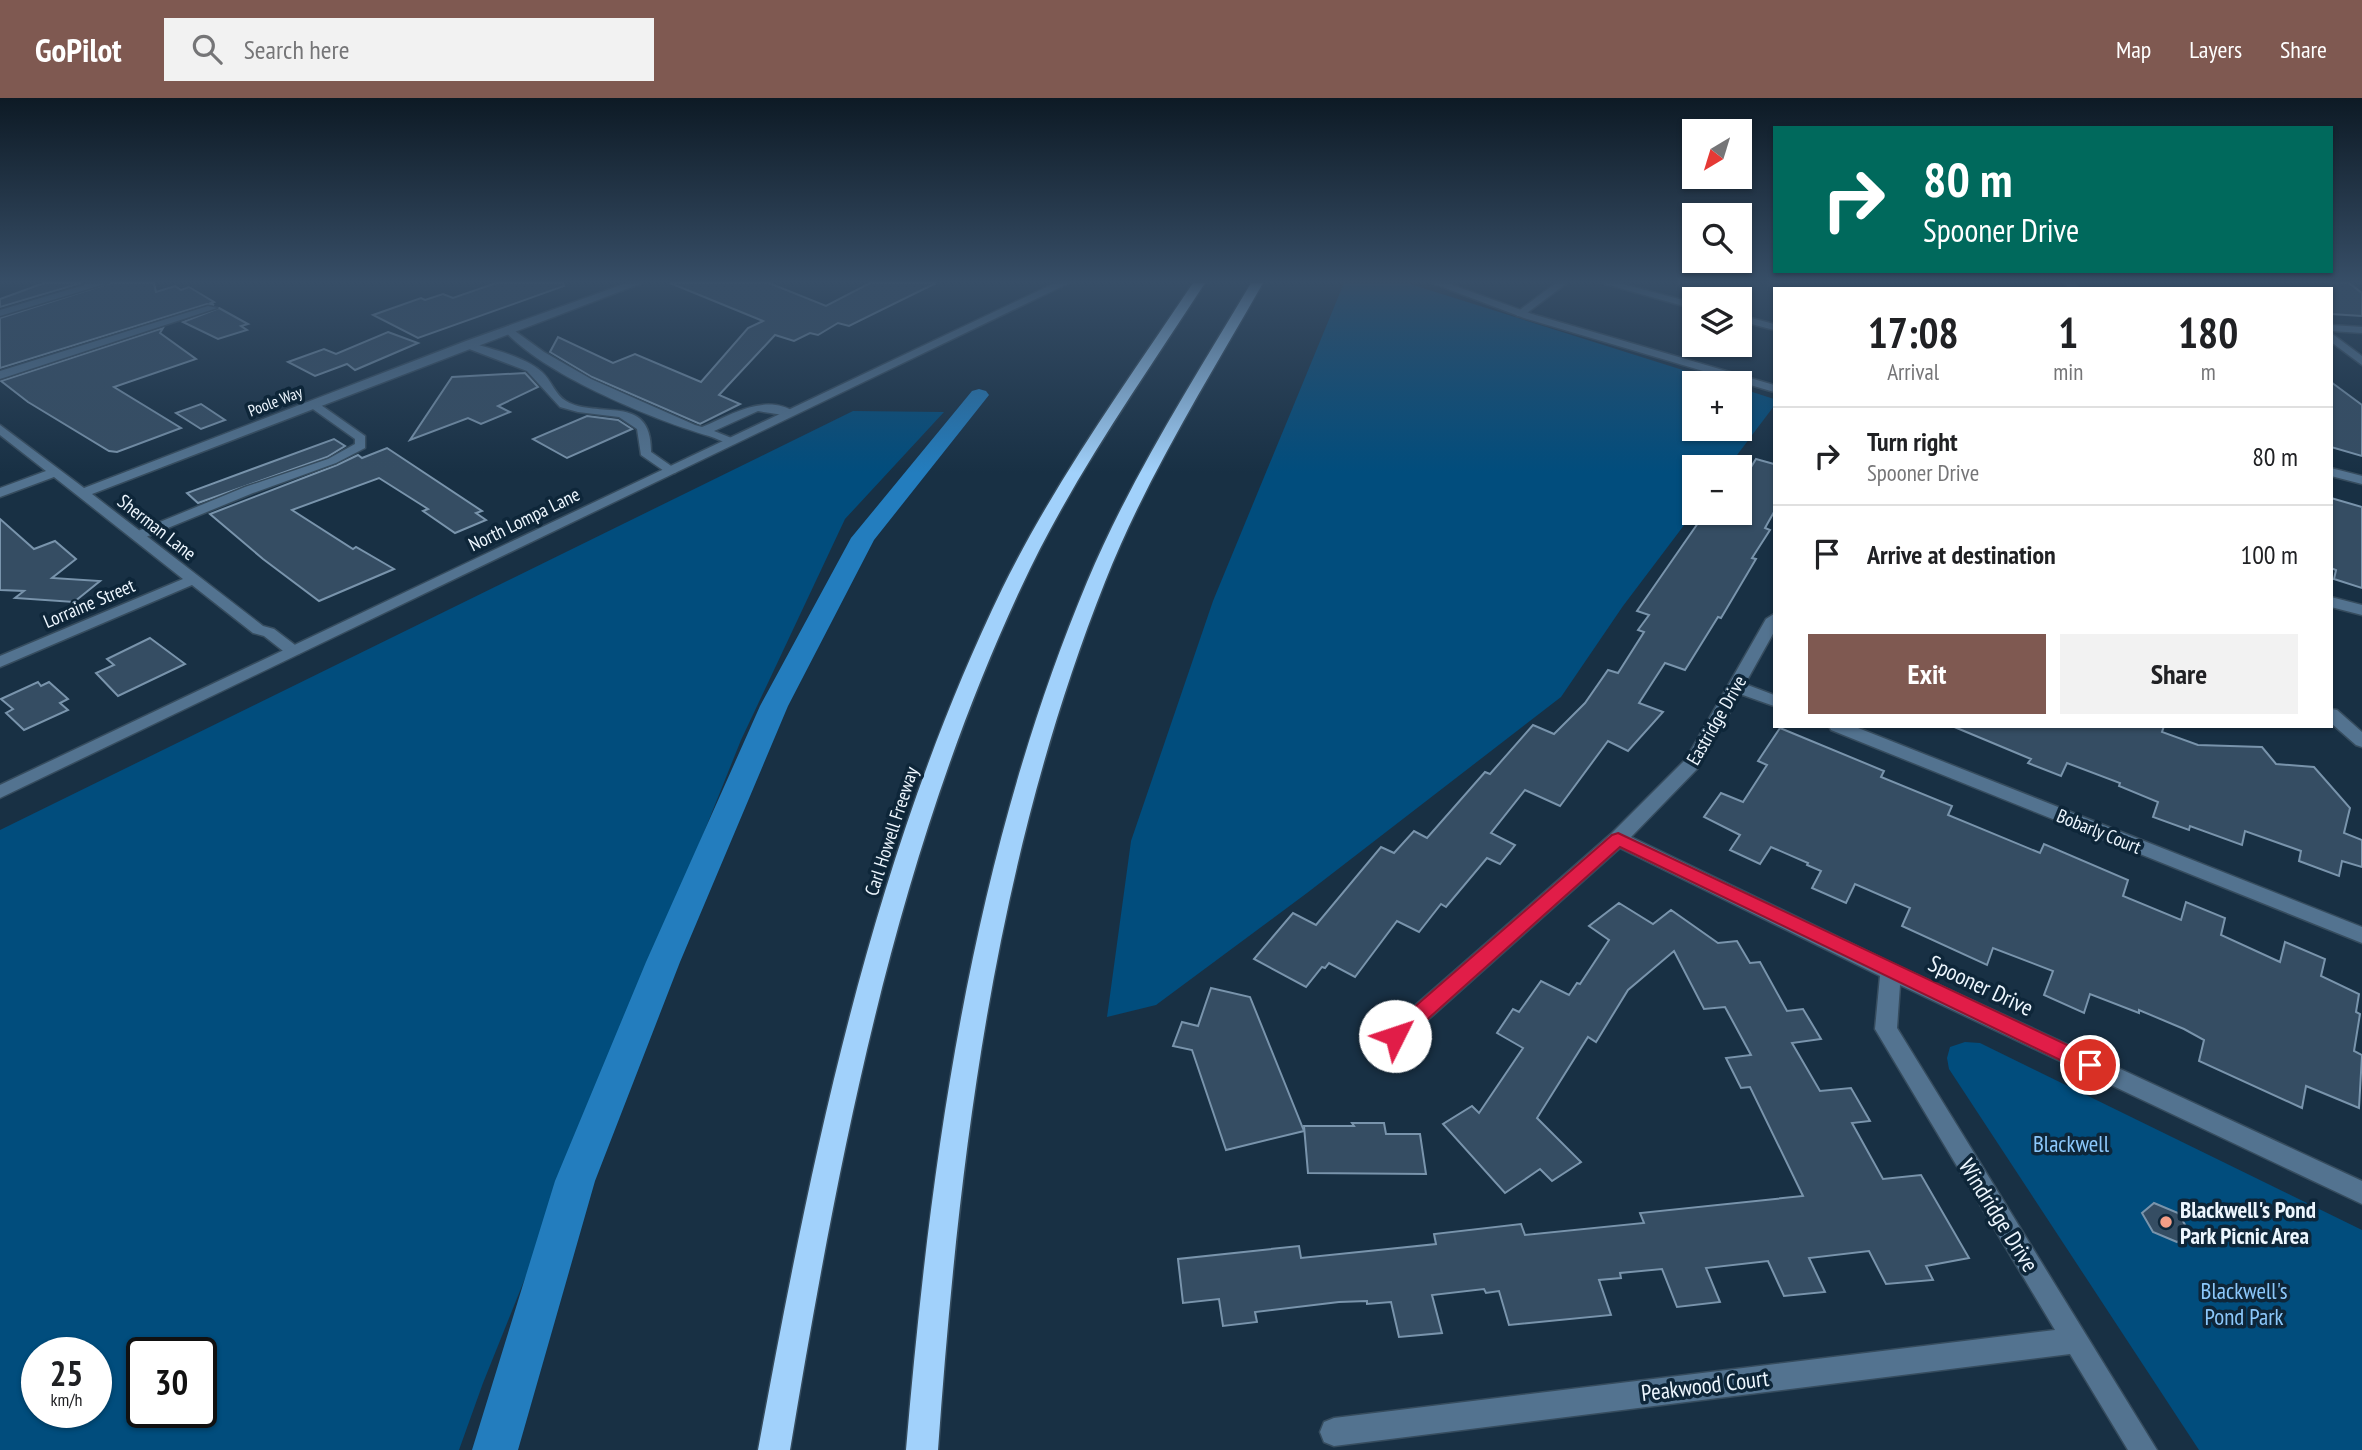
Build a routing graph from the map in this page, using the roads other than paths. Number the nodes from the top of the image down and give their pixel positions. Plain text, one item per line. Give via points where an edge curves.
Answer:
1 (93, 346) edge
2 (465, 346) edge
3 (471, 346) edge
4 (527, 346) edge
5 (931, 346) edge
6 (1159, 346) edge
7 (1222, 346) edge
8 (1631, 346) edge
9 (2343, 346) edge
10 (2362, 362) edge
11 (0, 375) edge
12 (1773, 387) edge
13 (314, 405) junction
14 (789, 413) junction
15 (0, 429) edge
16 (706, 430) junction
17 (733, 441) junction
18 (671, 470) junction
19 (56, 472) junction
20 (2333, 473) edge
21 (2362, 480) edge
22 (0, 493) edge
23 (82, 493) junction
24 (137, 536) junction
25 (192, 580) junction
26 (2333, 603) edge
27 (2362, 610) edge
28 (1773, 621) edge
29 (293, 651) junction
30 (0, 662) edge
31 (1735, 686) junction
32 (1773, 701) edge
33 (2333, 715) edge
34 (1842, 728) edge
35 (2362, 741) edge
36 (0, 792) edge
37 (1618, 839) junction
38 (2362, 935) edge
39 (1891, 972) junction
40 (1395, 1036) dead end
41 (2362, 1193) edge
42 (2076, 1341) junction
43 (1334, 1432) dead end
44 (774, 1450) edge
45 (922, 1450) edge
46 (2143, 1450) edge

1 - 11 street
2 - 13 street, Poole Way
3 - 18 lane via 536,372 552,396 570,407 626,416 640,424 645,432 645,453
4 - 16 lane via 678,423
5 - 14 street, North Lompa Lane
6 - 44 highway, Carl Howell Freeway via 1039,535 992,632 932,784 889,914 843,1094
7 - 45 highway via 1113,543 1072,643 1027,780 991,927 957,1122
8 - 12 street
9 - 10 street
13 - 23 street, Poole Way
13 - 24 lane via 361,438 361,446
14 - 16 lane via 755,408
14 - 17 street, North Lompa Lane
15 - 19 street, Sherman Lane
16 - 17 lane
17 - 18 street, North Lompa Lane
18 - 29 street, North Lompa Lane
19 - 22 street
19 - 23 street, Sherman Lane
20 - 21 street
23 - 24 street, Sherman Lane
24 - 25 street, Sherman Lane
25 - 29 street, Sherman Lane
25 - 30 street, Lorraine Street
26 - 27 street
28 - 31 street, Eastridge Drive
29 - 36 street, North Lompa Lane
31 - 32 street
31 - 37 street, Eastridge Drive via 1693,763
33 - 35 street
34 - 38 street, Bobarly Court
37 - 39 street, Spooner Drive
37 - 40 street, Eastridge Drive
39 - 41 street, Spooner Drive
39 - 42 street, Windridge Drive via 1886,1029
42 - 43 street, Peakwood Court
42 - 46 street, Windridge Drive

